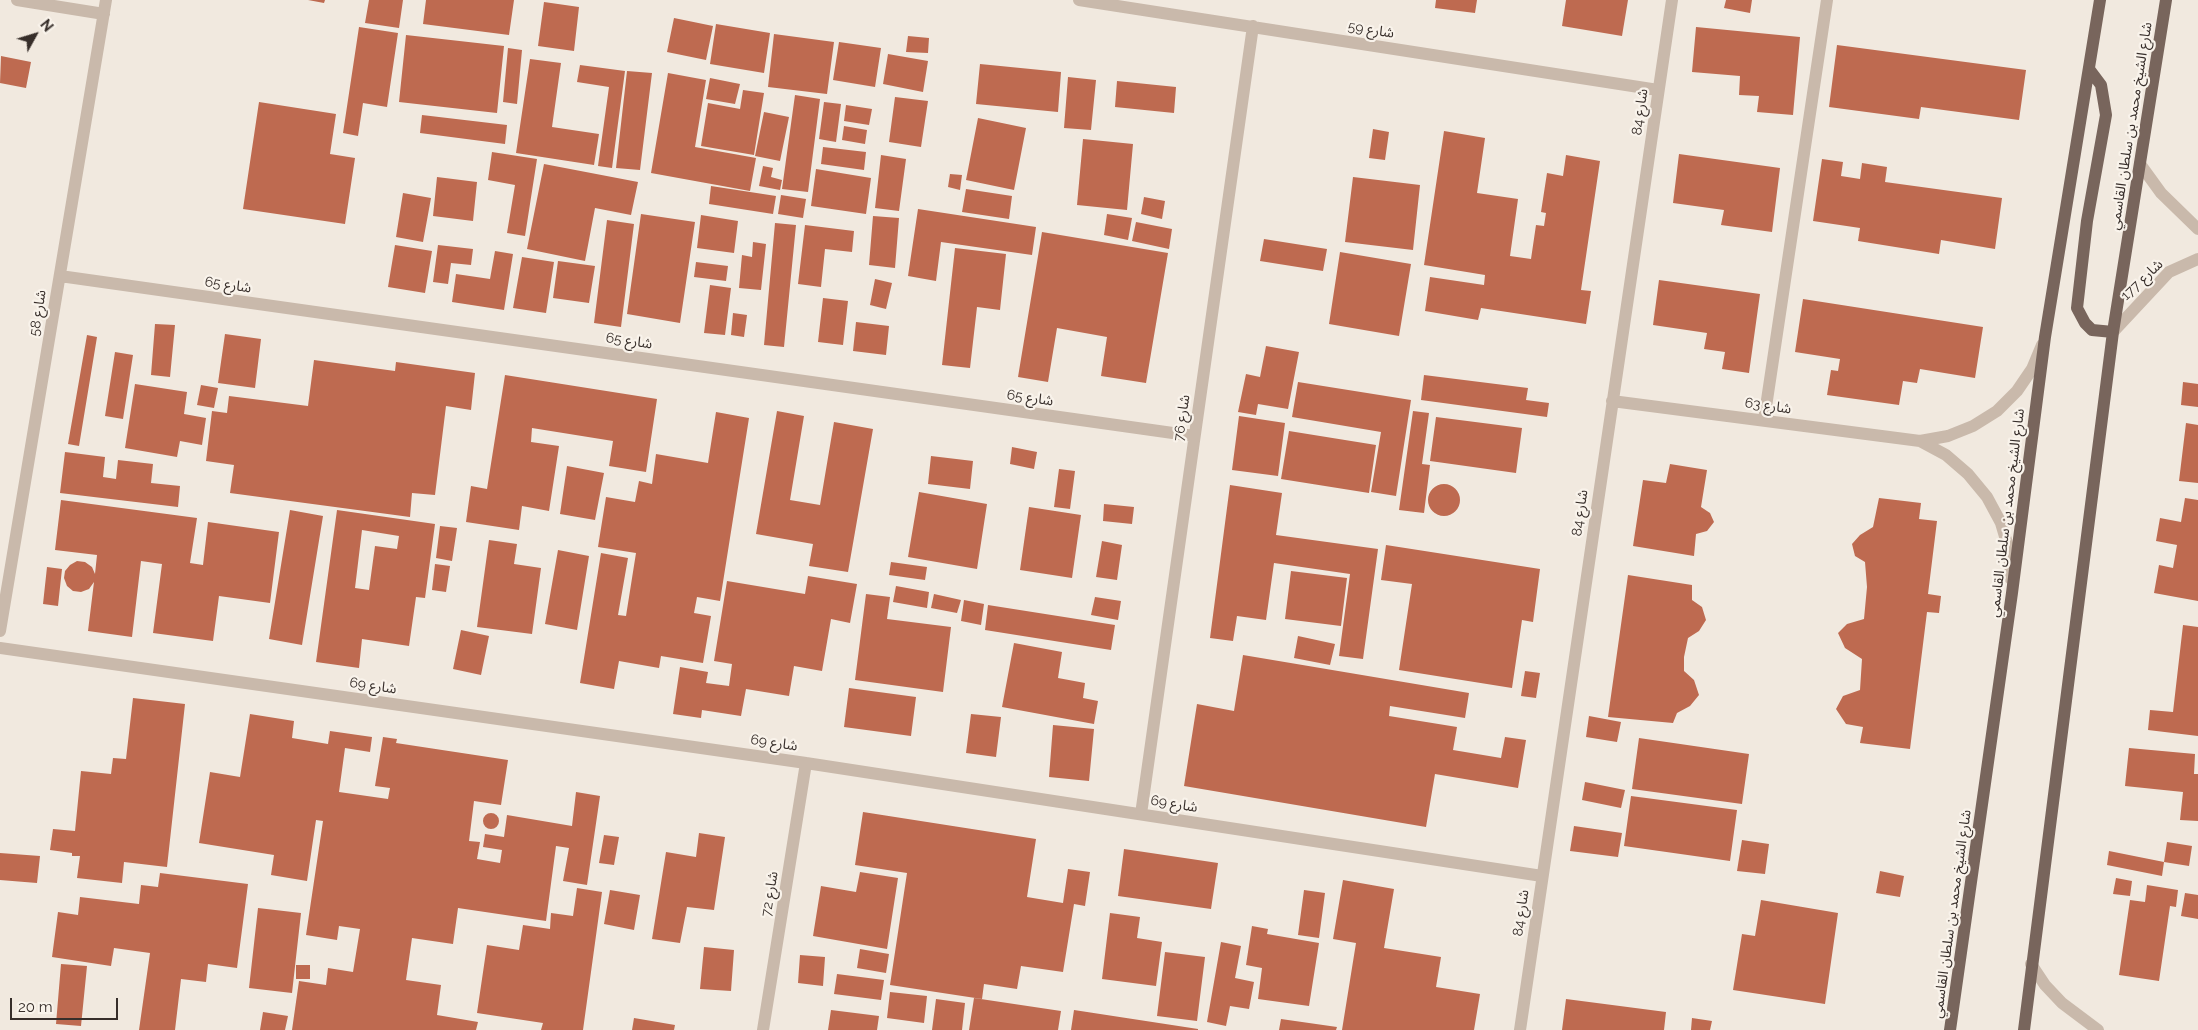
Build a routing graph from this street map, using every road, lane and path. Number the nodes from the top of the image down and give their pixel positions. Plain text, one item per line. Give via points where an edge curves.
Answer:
1 (17, 0) edge
2 (106, 0) edge
3 (1079, 0) edge
4 (1672, 0) edge
5 (1828, 0) edge
6 (2100, 0) edge
7 (2166, 0) edge
8 (104, 14) junction
9 (1253, 26) junction
10 (2089, 69) junction
11 (1658, 90) junction
12 (2140, 164) junction
13 (2198, 228) edge
14 (2198, 259) edge
15 (60, 276) junction
16 (2113, 332) junction
17 (2045, 337) junction
18 (1612, 401) junction
19 (1764, 420) junction
20 (1194, 436) junction
21 (1920, 441) junction
22 (2012, 593) junction
23 (0, 631) edge
24 (0, 648) edge
25 (806, 763) junction
26 (1141, 814) junction
27 (1542, 876) junction
28 (2031, 964) junction
29 (764, 1030) edge
30 (1520, 1030) edge
31 (1950, 1030) edge
32 (2024, 1030) edge
33 (2098, 1030) edge

1 - 8 street
2 - 8 street, شارع 58
3 - 9 street, شارع 59
4 - 11 street, شارع 84
5 - 19 street
6 - 10 main road, شارع الشيخ محمد بن سلطان القاسمي
7 - 12 main road, شارع الشيخ محمد بن سلطان القاسمي
8 - 15 street, شارع 58
9 - 11 street, شارع 59
9 - 20 street, شارع 76
10 - 16 main road via 2101,85 2106,115 2087,221 2077,308 2092,330
10 - 17 main road, شارع الشيخ محمد بن سلطان القاسمي
11 - 18 street, شارع 84
12 - 13 street via 2161,193
12 - 16 main road, شارع الشيخ محمد بن سلطان القاسمي
14 - 16 street, شارع 177 via 2168,272
15 - 20 street, شارع 65
15 - 23 street, شارع 58
16 - 28 main road, شارع الشيخ محمد بن سلطان القاسمي
17 - 21 street, شارع 63 via 2032,369 2017,391 1997,411 1956,433
17 - 22 main road, شارع الشيخ محمد بن سلطان القاسمي
18 - 19 street, شارع 63
18 - 27 street, شارع 84
19 - 21 street, شارع 63
20 - 26 street, شارع 76
21 - 22 street, شارع 63 via 1946,455 1987,497 2001,522 2008,550
22 - 31 main road, شارع الشيخ محمد بن سلطان القاسمي
24 - 25 street, شارع 69
25 - 26 street, شارع 69
25 - 29 street, شارع 72
26 - 27 street, شارع 69
27 - 30 street, شارع 84
28 - 32 main road, شارع الشيخ محمد بن سلطان القاسمي
28 - 33 street via 2062,1003

